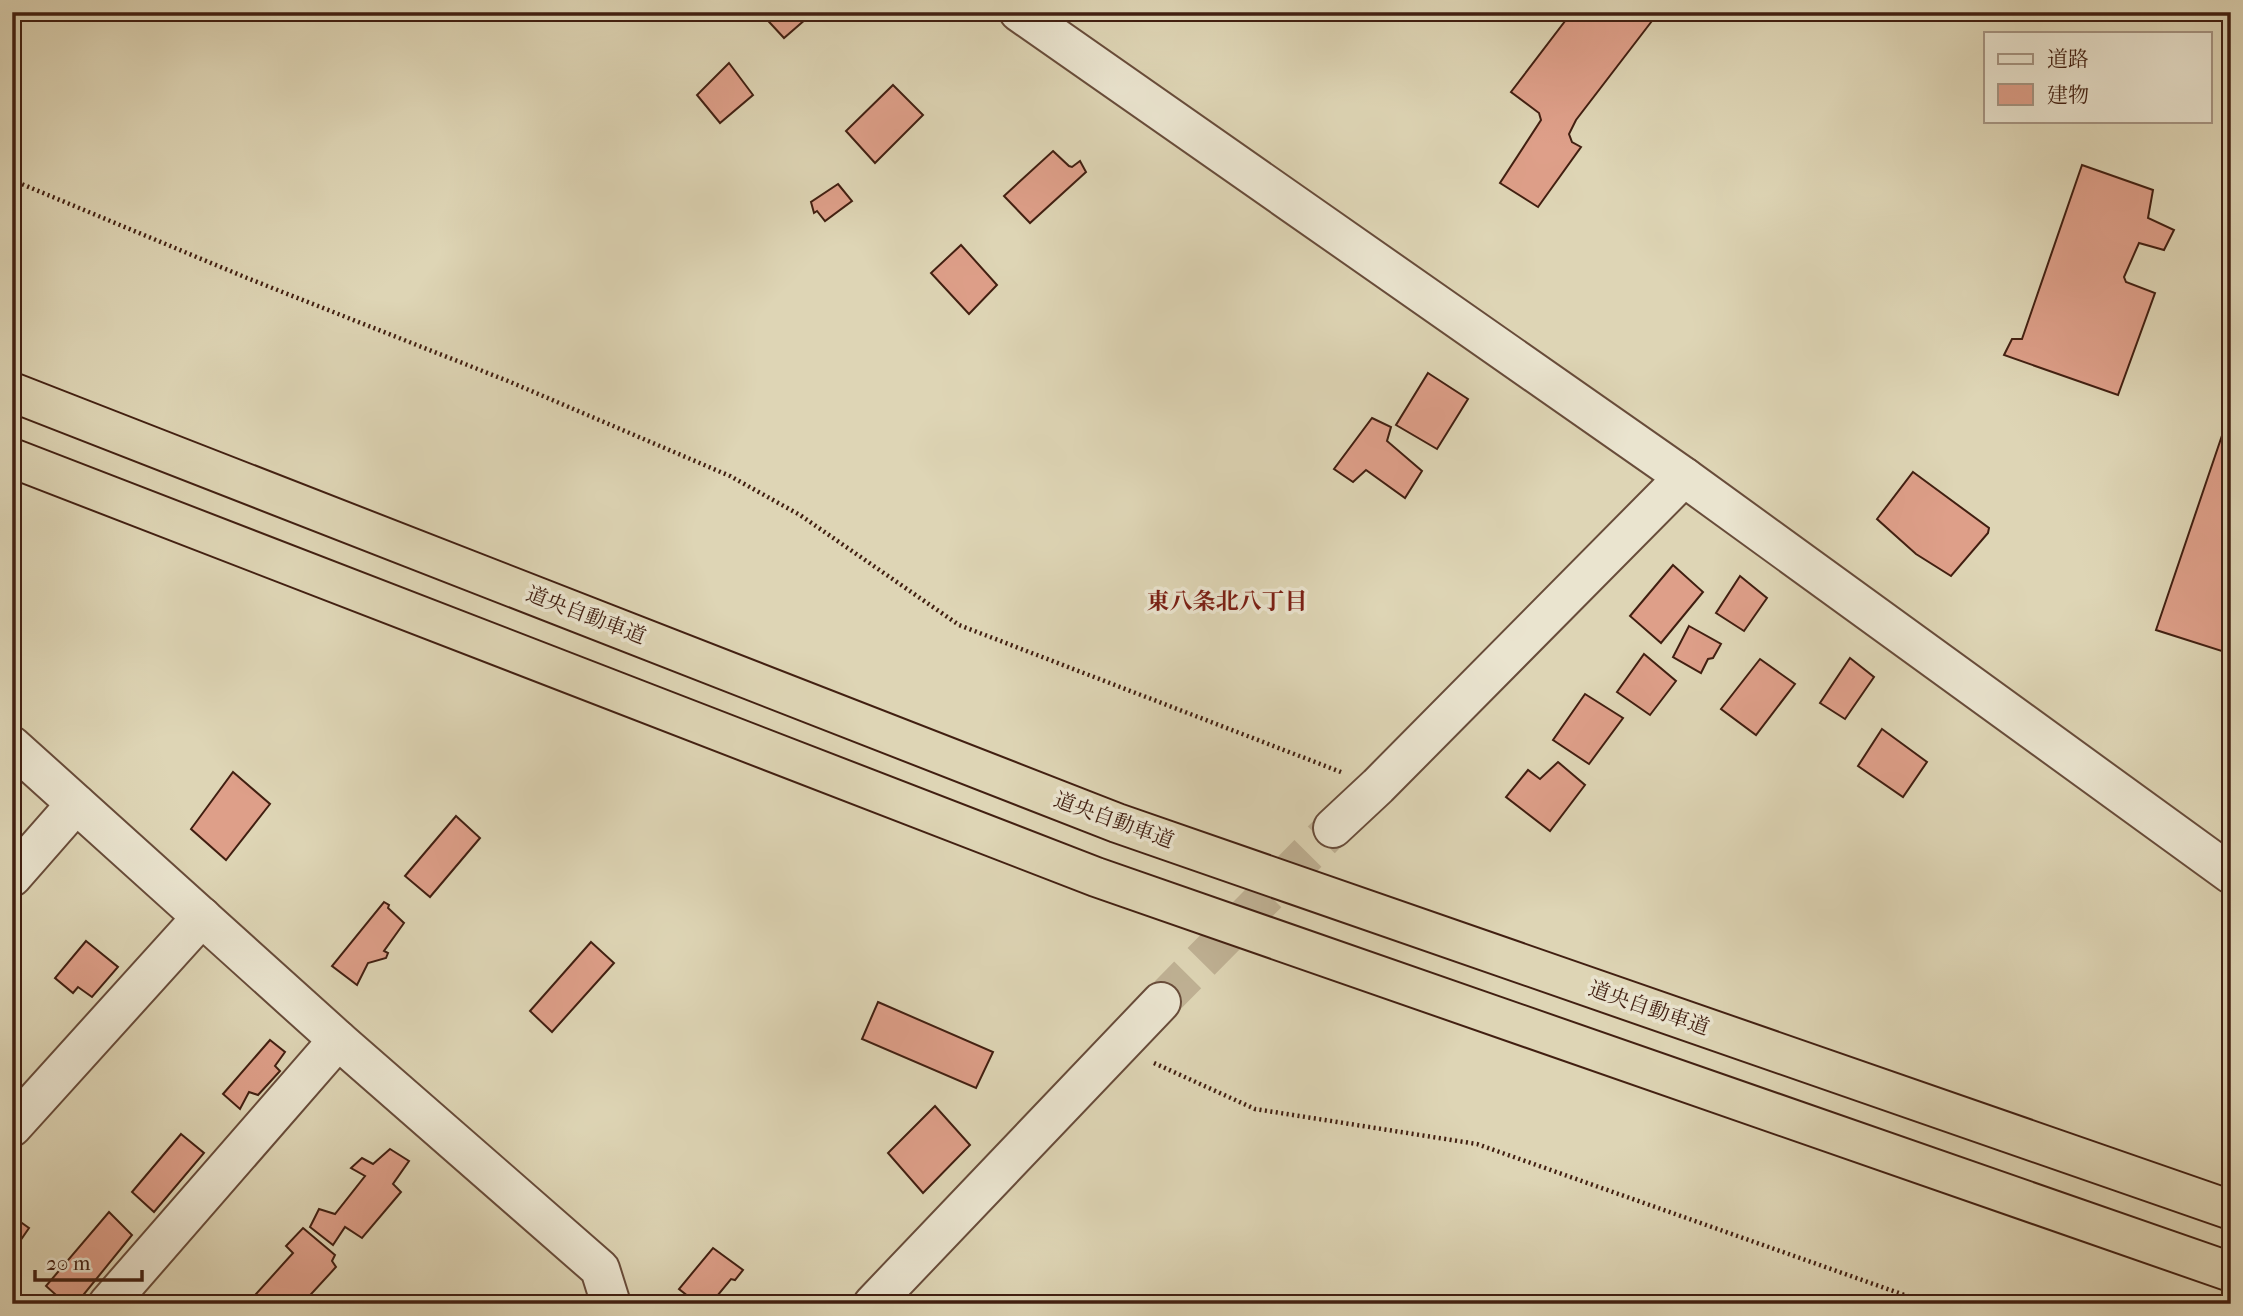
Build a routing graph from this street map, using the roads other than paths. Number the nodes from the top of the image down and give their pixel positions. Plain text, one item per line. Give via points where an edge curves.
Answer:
1 (1019, 12) edge
2 (12, 392) edge
3 (12, 458) edge
4 (1684, 477) junction
5 (12, 746) edge
6 (76, 804) junction
7 (1332, 828) tunnel mouth
8 (2231, 874) edge
9 (12, 877) edge
10 (202, 917) junction
11 (1161, 1002) tunnel mouth
12 (338, 1040) junction
13 (12, 1127) edge
14 (2231, 1210) edge
15 (2231, 1272) edge
16 (108, 1304) edge
17 (611, 1304) edge
18 (873, 1304) edge

1 - 4 street
2 - 14 highway, 道央自動車道 via 1117,823
3 - 15 highway via 1096,877
4 - 7 street
4 - 8 street
5 - 6 street
6 - 9 street
6 - 10 street
10 - 12 street
10 - 13 street
11 - 18 street
12 - 16 street
12 - 17 street via 600,1269

